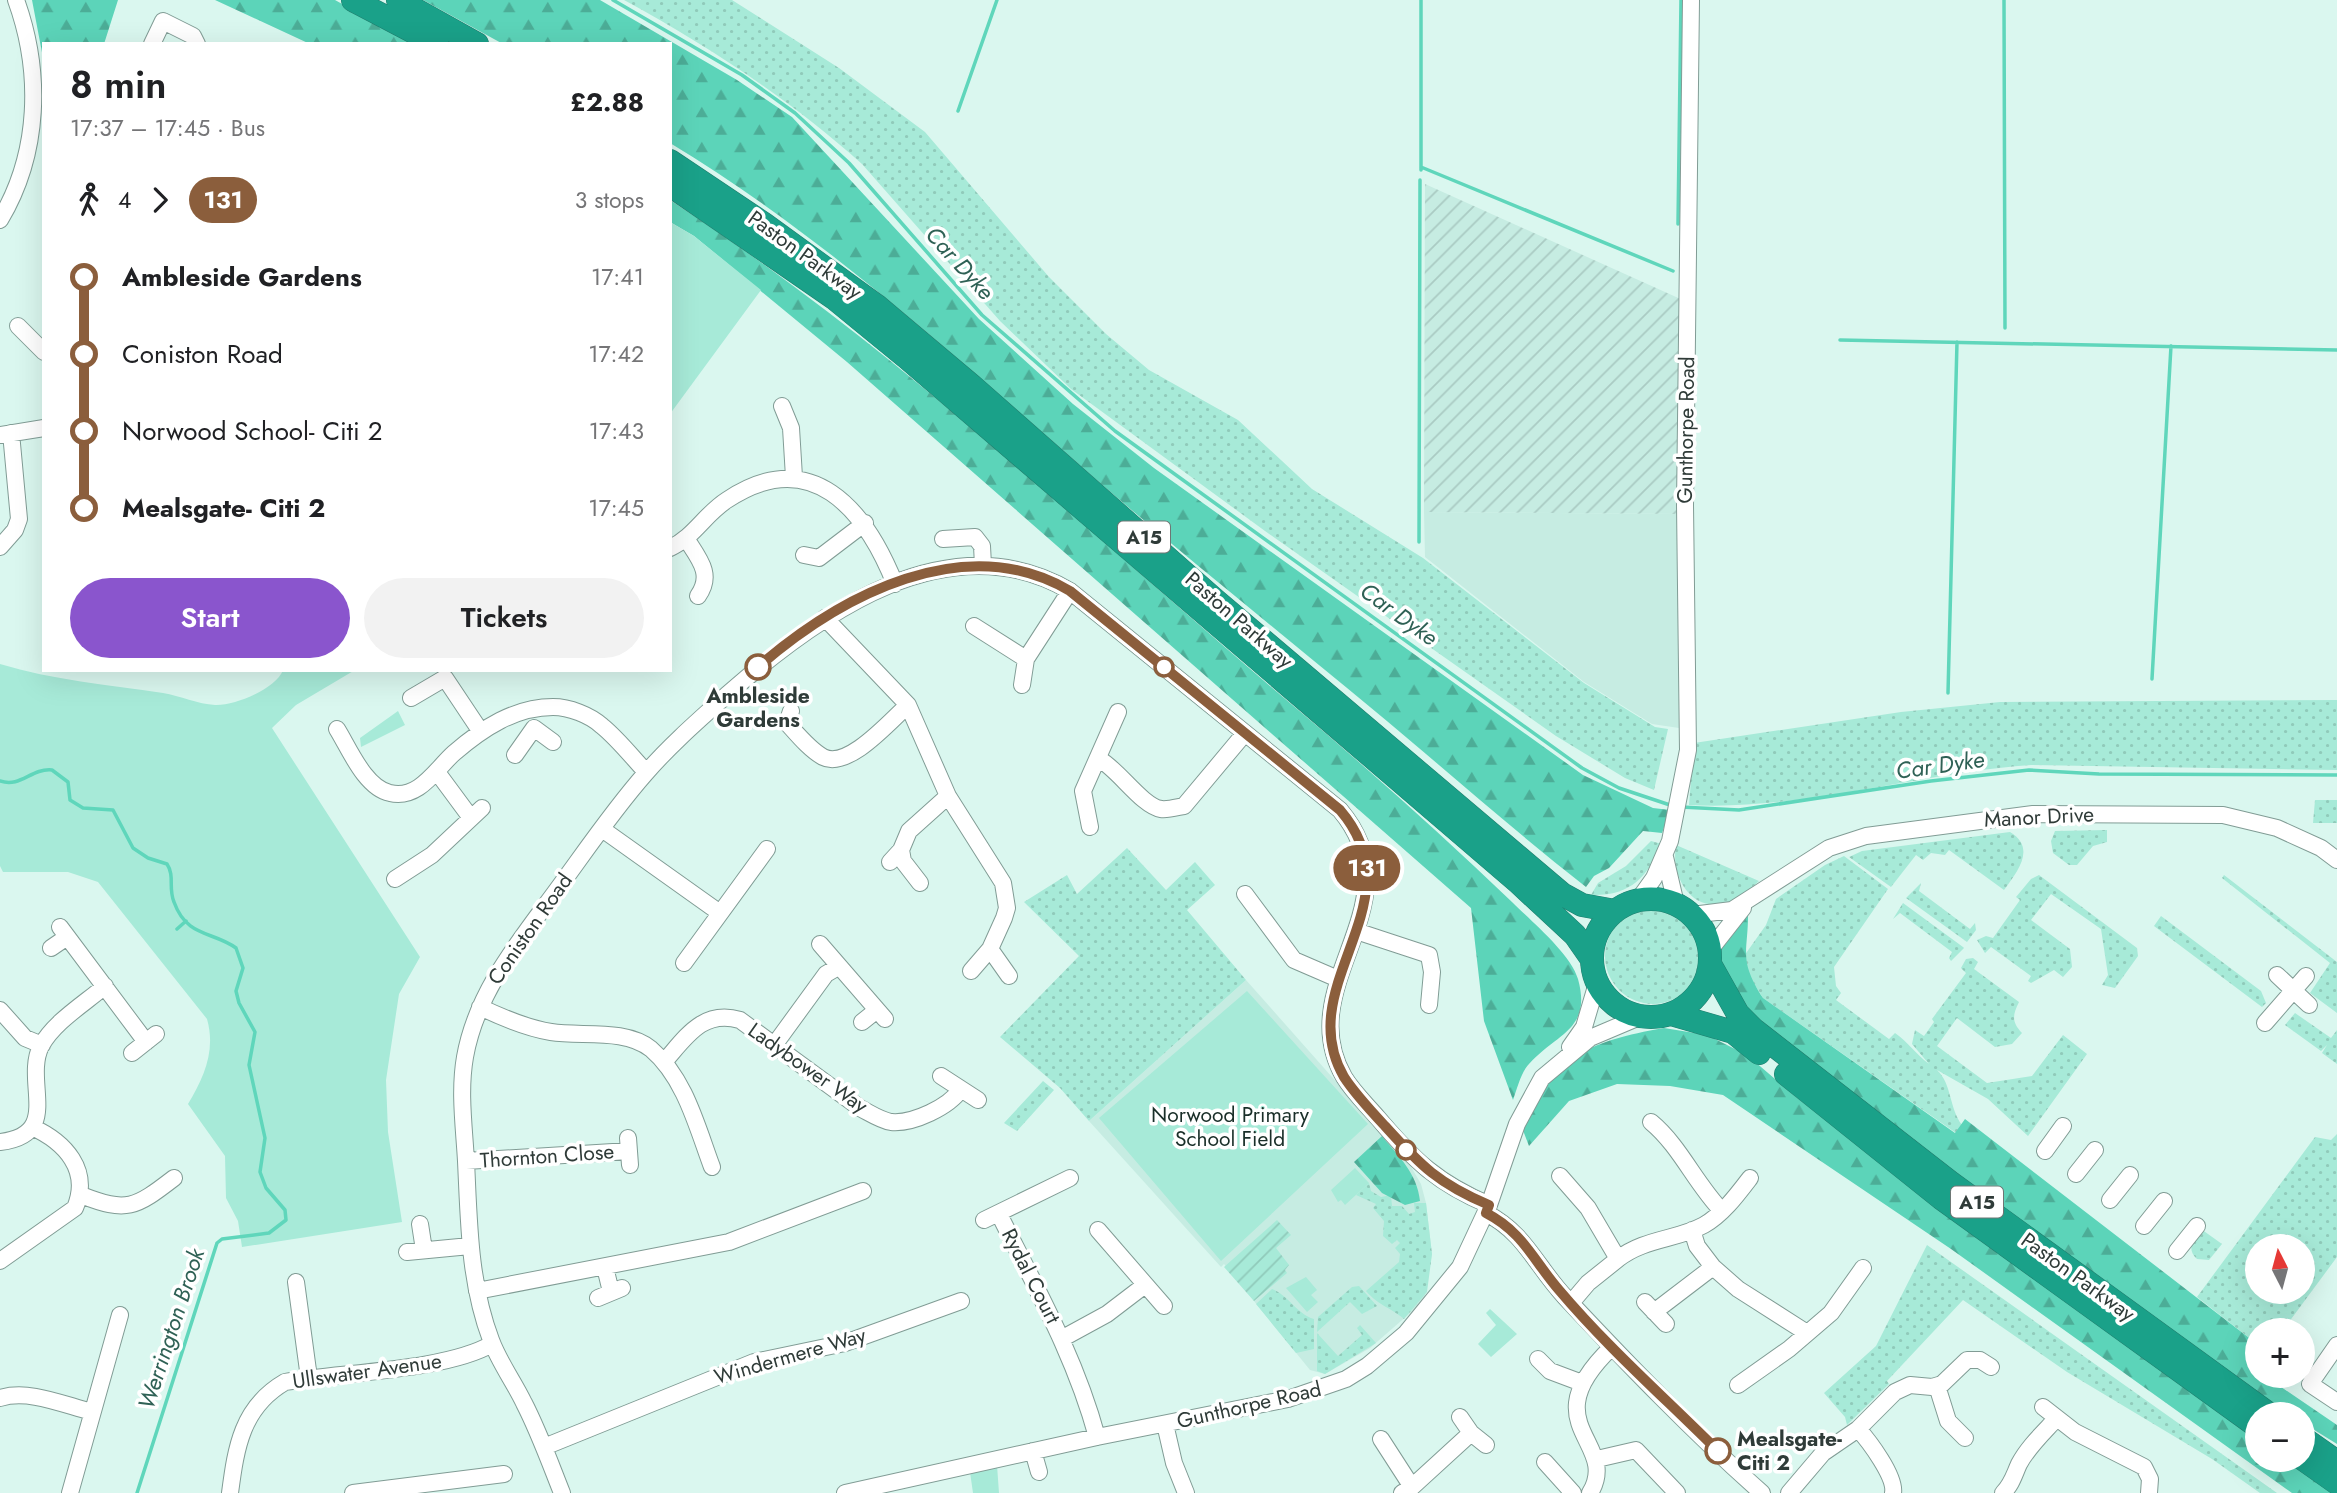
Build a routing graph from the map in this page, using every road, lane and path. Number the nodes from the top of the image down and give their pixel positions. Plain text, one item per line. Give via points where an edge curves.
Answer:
1 (16, 0) edge
2 (353, 0) edge
3 (398, 0) edge
4 (1691, 0) edge
5 (153, 42) edge
6 (196, 42) edge
7 (433, 42) edge
8 (473, 42) edge
9 (38, 125) edge
10 (672, 162) edge
11 (672, 186) edge
12 (0, 220) edge
13 (27, 311) dead end
14 (42, 350) edge
15 (782, 406) dead end
16 (42, 428) edge
17 (6, 434) edge
18 (794, 477) junction
19 (865, 523) junction
20 (943, 539) dead end
21 (687, 540) junction
22 (0, 547) edge
23 (672, 547) edge
24 (804, 555) dead end
25 (983, 565) junction
26 (895, 584) junction
27 (1070, 591) junction
28 (698, 596) dead end
29 (825, 618) junction
30 (974, 626) dead end
31 (1026, 659) junction
32 (1022, 685) dead end
33 (411, 698) dead end
34 (908, 705) junction
35 (529, 708) junction
36 (791, 711) dead end
37 (1118, 712) dead end
38 (534, 728) junction
39 (337, 729) dead end
40 (481, 732) junction
41 (1245, 733) junction
42 (553, 742) dead end
43 (515, 755) dead end
44 (1099, 759) junction
45 (437, 772) junction
46 (646, 772) junction
47 (948, 796) junction
48 (1090, 827) dead end
49 (602, 829) junction
50 (767, 849) dead end
51 (901, 850) junction
52 (1665, 857) junction
53 (2337, 860) edge
54 (890, 862) dead end
55 (395, 879) dead end
56 (920, 883) dead end
57 (1245, 894) dead end
58 (1639, 900) junction
59 (1750, 901) junction
60 (1684, 909) junction
61 (1615, 911) junction
62 (720, 913) junction
63 (1356, 931) junction
64 (820, 944) dead end
65 (51, 948) dead end
66 (990, 949) junction
67 (1710, 957) junction
68 (1591, 958) junction
69 (684, 963) dead end
70 (838, 967) junction
71 (971, 971) dead end
72 (2277, 975) dead end
73 (1009, 976) dead end
74 (2306, 976) dead end
75 (1338, 979) junction
76 (1597, 983) junction
77 (105, 986) junction
78 (2292, 992) junction
79 (1429, 1005) dead end
80 (2309, 1005) dead end
81 (480, 1007) junction
82 (0, 1010) edge
83 (1671, 1014) junction
84 (1642, 1016) junction
85 (862, 1022) dead end
86 (2265, 1023) dead end
87 (775, 1044) junction
88 (42, 1045) junction
89 (132, 1053) dead end
90 (1563, 1058) junction
91 (664, 1062) junction
92 (941, 1076) dead end
93 (961, 1089) junction
94 (978, 1100) dead end
95 (1651, 1122) dead end
96 (2063, 1126) dead end
97 (32, 1127) junction
98 (0, 1142) edge
99 (2095, 1150) dead end
100 (629, 1151) dead end
101 (2045, 1151) dead end
102 (466, 1161) junction
103 (712, 1167) dead end
104 (2076, 1174) dead end
105 (2130, 1175) dead end
106 (1560, 1176) dead end
107 (174, 1178) dead end
108 (1750, 1178) dead end
109 (863, 1191) dead end
110 (80, 1195) junction
111 (2110, 1200) dead end
112 (1064, 1201) dead end
113 (2164, 1201) dead end
114 (1487, 1209) junction
115 (1722, 1211) junction
116 (420, 1224) dead end
117 (2144, 1226) dead end
118 (2197, 1226) dead end
119 (1098, 1230) dead end
120 (1692, 1230) junction
121 (470, 1246) junction
122 (2178, 1251) dead end
123 (2, 1256) edge
124 (1618, 1259) junction
125 (604, 1267) junction
126 (1713, 1267) junction
127 (1863, 1268) dead end
128 (296, 1282) dead end
129 (1145, 1285) junction
130 (477, 1291) junction
131 (610, 1293) dead end
132 (961, 1301) dead end
133 (1571, 1303) junction
134 (1164, 1306) dead end
135 (122, 1324) dead end
136 (1666, 1324) dead end
137 (1807, 1333) junction
138 (1063, 1338) junction
139 (492, 1343) junction
140 (2337, 1345) edge
141 (1612, 1348) junction
142 (1538, 1359) dead end
143 (1991, 1367) dead end
144 (309, 1378) junction
145 (1582, 1383) junction
146 (1738, 1385) dead end
147 (1937, 1386) junction
148 (0, 1398) edge
149 (2252, 1402) edge
150 (2337, 1402) edge
151 (2042, 1407) dead end
152 (93, 1412) junction
153 (1460, 1417) dead end
154 (2245, 1418) edge
155 (2056, 1420) junction
156 (1165, 1424) junction
157 (1858, 1429) junction
158 (1471, 1433) junction
159 (1097, 1437) junction
160 (1965, 1438) dead end
161 (1381, 1439) dead end
162 (1486, 1445) dead end
163 (2315, 1446) edge
164 (544, 1447) junction
165 (1033, 1451) junction
166 (1597, 1459) junction
167 (1545, 1462) dead end
168 (2337, 1462) edge
169 (2315, 1467) edge
170 (1039, 1472) dead end
171 (505, 1474) dead end
172 (2337, 1483) edge
173 (1407, 1490) edge
174 (2012, 1490) edge
175 (70, 1493) edge
176 (230, 1493) edge
177 (353, 1493) edge
178 (562, 1493) edge
179 (845, 1493) edge
180 (1186, 1493) edge
181 (1573, 1493) edge
182 (1590, 1493) edge
183 (1677, 1493) edge
184 (1762, 1493) edge
185 (1789, 1493) edge
186 (1893, 1493) edge
187 (2149, 1493) edge

1 - 9 street via 31,57
2 - 7 highway
3 - 8 highway
4 - 52 street, Gunthorpe Road via 1685,505 1688,750
5 - 6 street via 163,21
9 - 12 street via 12,200
10 - 61 highway, Paston Parkway / A15 via 877,306 1562,894 1582,905
11 - 68 highway, Paston Parkway / A15 via 834,298 916,365 1529,892 1575,935
13 - 14 street via 14,329
15 - 18 street via 791,428
16 - 17 street
17 - 22 street via 19,519
18 - 19 street via 829,492
18 - 21 street via 760,483 734,496
19 - 24 street via 819,558
19 - 26 street
20 - 25 street via 975,537 982,546
21 - 23 street
21 - 28 street via 705,569 705,586
25 - 26 street, Coniston Road via 931,571
25 - 27 street, Coniston Road via 1030,572
26 - 29 street, Coniston Road
27 - 31 street
27 - 41 street, Coniston Road
29 - 34 street
29 - 46 street, Coniston Road via 775,653
30 - 31 street
31 - 32 street
33 - 40 street via 445,677
34 - 36 street via 850,756 837,759 824,758 793,729 788,723
34 - 47 street
35 - 38 street
35 - 40 street
35 - 46 street via 561,707 601,724
37 - 44 street
38 - 42 street
38 - 43 street
39 - 45 street via 367,775 389,793 421,787
40 - 45 street
41 - 44 street via 1184,806 1160,809
41 - 63 street, Coniston Road via 1350,822 1368,875 1365,906
44 - 48 street via 1083,792
45 - 55 street via 477,813 456,836
46 - 49 street, Coniston Road
47 - 51 street via 909,831
47 - 66 street via 1003,883 1007,908
49 - 62 street
49 - 81 street, Coniston Road via 506,962
50 - 62 street
51 - 54 street
51 - 56 street via 903,861
52 - 58 street, Gunthorpe Road
52 - 60 street
53 - 59 street, Manor Drive via 2277,828 2223,815 2033,814 1866,836 1829,848
57 - 75 street via 1294,960
58 - 60 highway via 1662,899
58 - 61 highway
59 - 60 street, Manor Drive via 1732,910
59 - 67 street, Manor Drive
60 - 67 highway via 1704,931
61 - 68 highway via 1600,927
62 - 69 street
63 - 75 street, Coniston Road
63 - 79 street via 1429,955
64 - 70 street
65 - 77 street via 63,932
66 - 71 street
66 - 73 street
67 - 83 highway via 1705,983 1694,998
67 - 149 highway, Paston Parkway / A15 via 1738,1014 1753,1029 1951,1183
68 - 76 highway
70 - 85 street via 881,1015
70 - 87 street via 826,974
72 - 78 street
74 - 78 street
75 - 114 street, Coniston Road via 1330,1019 1344,1076 1432,1175
76 - 84 highway via 1615,1005
76 - 90 street, Gunthorpe Road via 1584,1027
77 - 88 street
77 - 89 street via 151,1038
78 - 80 street
78 - 86 street
81 - 91 street via 532,1028 637,1041
81 - 102 street, Coniston Road via 462,1080
82 - 88 street via 25,1038
83 - 84 highway
83 - 154 highway, Paston Parkway / A15 via 1733,1032 1941,1198
84 - 90 street, Gunthorpe Road via 1605,1030
87 - 91 street, Ladybower Way via 740,1020 716,1017 698,1025
87 - 93 street, Ladybower Way via 860,1108 892,1122 945,1105
88 - 97 street via 36,1066 38,1112
90 - 114 street, Gunthorpe Road via 1528,1100
91 - 103 street via 682,1091
92 - 93 street
93 - 94 street
95 - 115 street via 1669,1138
96 - 101 street
97 - 98 street via 14,1140
97 - 110 street via 60,1143 73,1158
99 - 104 street
100 - 102 street, Thornton Close
102 - 121 street, Coniston Road
105 - 111 street
106 - 124 street via 1588,1208
107 - 110 street via 128,1208
108 - 115 street
109 - 125 street via 729,1242
110 - 123 street via 75,1208
112 - 138 street, Rydal Court via 1064,1182 992,1217
113 - 117 street
114 - 133 street, Coniston Road via 1512,1228
114 - 156 street, Gunthorpe Road via 1447,1286 1406,1333 1367,1366 1321,1390
115 - 120 street
116 - 121 street via 416,1251
118 - 122 street
119 - 129 street
120 - 124 street via 1642,1245
120 - 126 street via 1697,1246
121 - 130 street, Coniston Road
124 - 133 street
125 - 130 street
125 - 131 street
126 - 136 street via 1650,1307
126 - 137 street via 1738,1289
127 - 137 street via 1838,1306
128 - 144 street via 306,1304
129 - 134 street
129 - 138 street, Rydal Court via 1107,1314
130 - 139 street, Coniston Road
132 - 164 street, Windermere Way via 845,1343 754,1362
133 - 141 street, Coniston Road
135 - 152 street
137 - 146 street
138 - 159 street, Rydal Court
139 - 144 street, Ullswater Avenue via 480,1351 444,1360
139 - 164 street, Coniston Road
140 - 150 street via 2310,1384
141 - 145 street
141 - 184 street, Coniston Road
142 - 145 street via 1550,1371
143 - 147 street via 1980,1360 1967,1360
144 - 176 street, Ullswater Avenue via 285,1382 256,1404 240,1434
145 - 166 street via 1578,1427
147 - 157 street via 1899,1390
147 - 160 street via 1948,1422
148 - 152 street via 18,1395
151 - 155 street
152 - 175 street
153 - 158 street
155 - 174 street via 2020,1463
155 - 187 street via 2144,1467 2150,1479
156 - 159 street, Gunthorpe Road
156 - 180 street
157 - 185 street via 1823,1453
157 - 186 street via 1878,1452
158 - 162 street
158 - 173 street
159 - 165 street, Gunthorpe Road
161 - 173 street
163 - 168 highway
164 - 178 street, Coniston Road
165 - 170 street
165 - 179 street, Gunthorpe Road
166 - 182 street via 1599,1475
166 - 183 street via 1636,1450
167 - 181 street
169 - 172 highway
171 - 177 street

